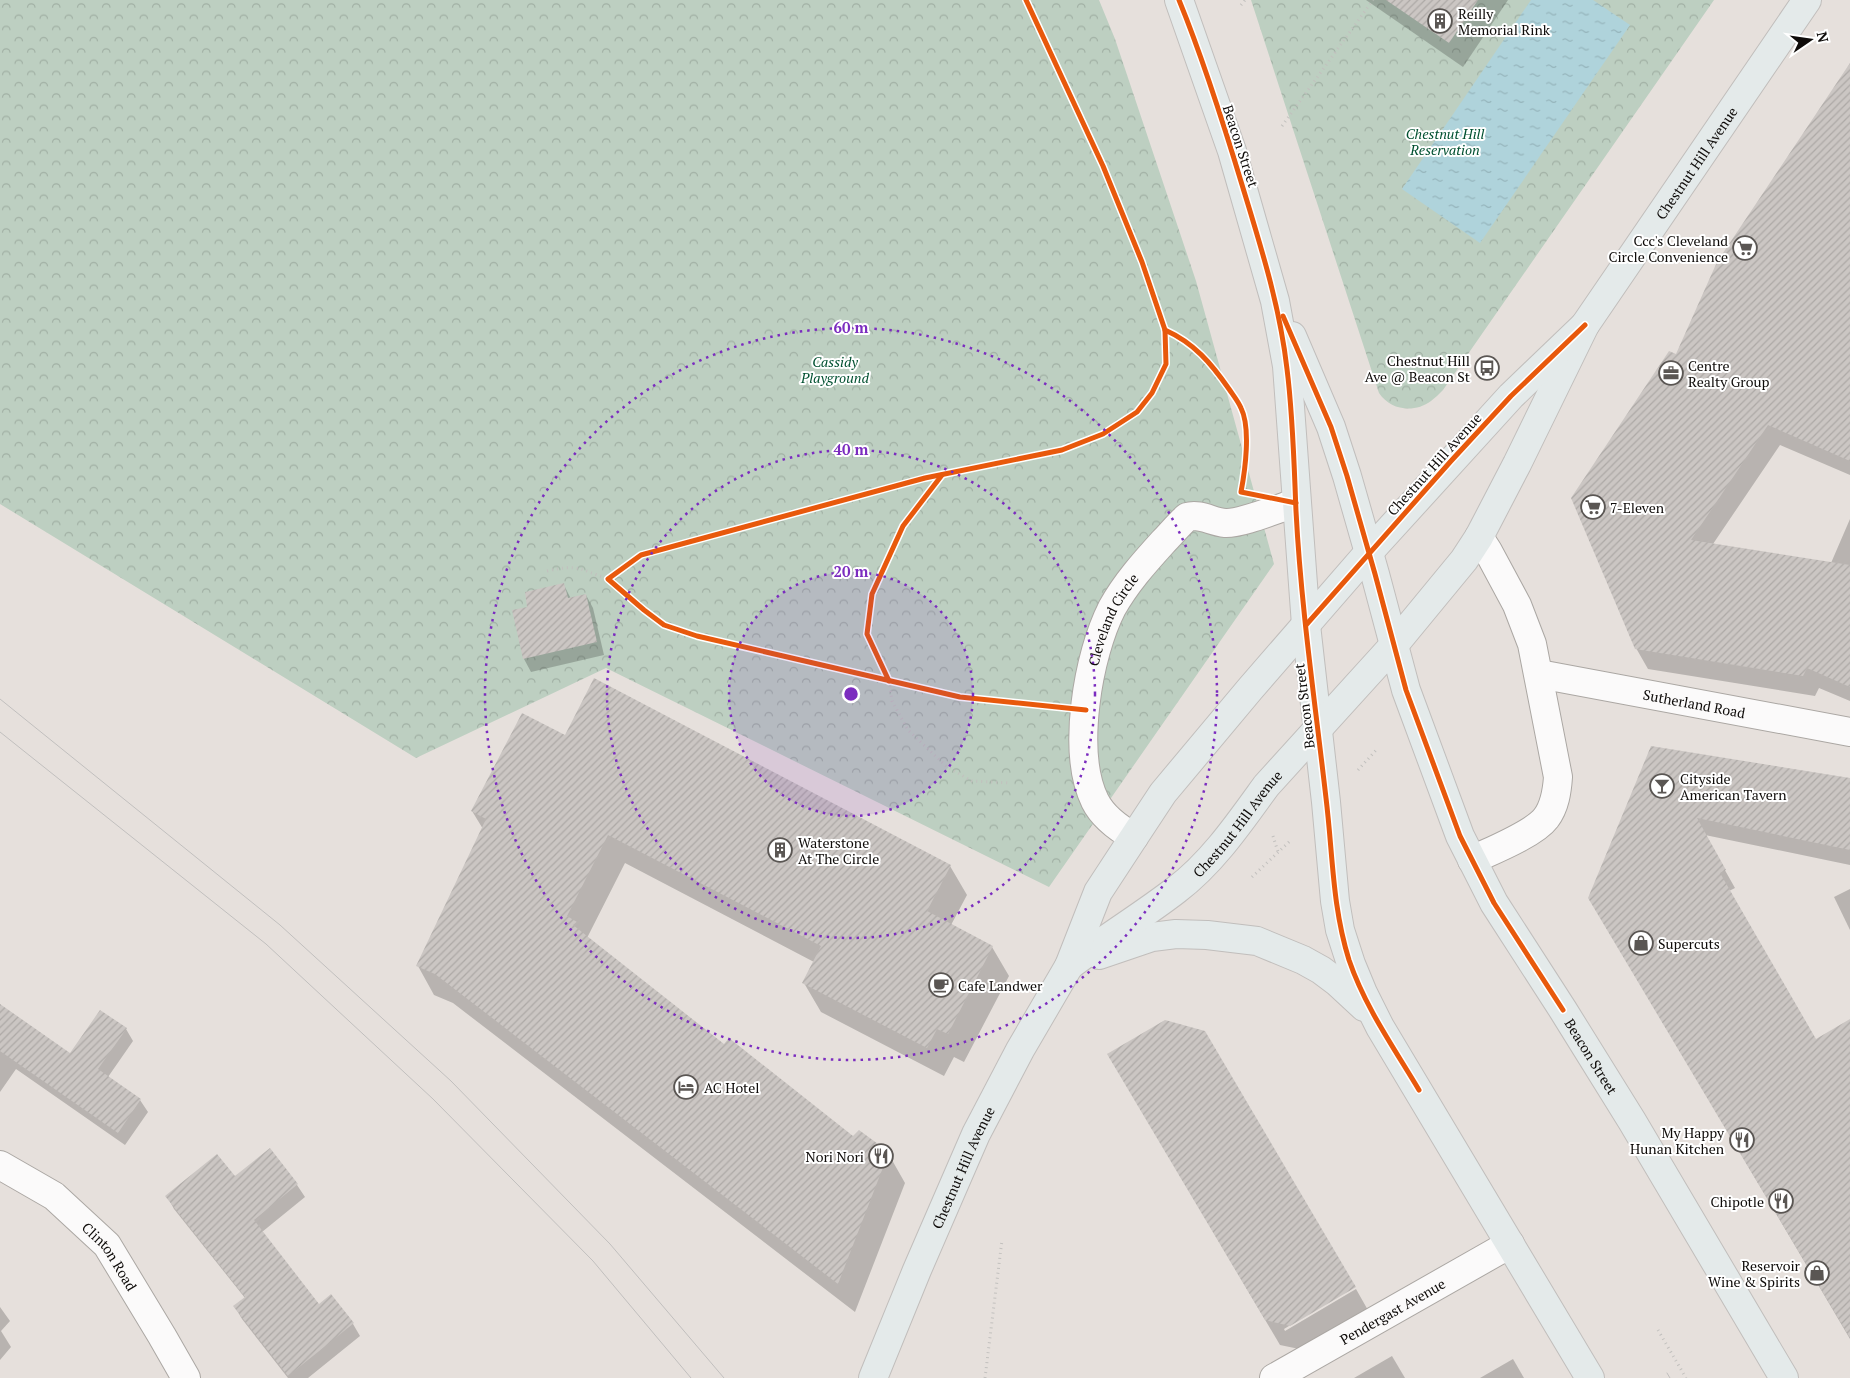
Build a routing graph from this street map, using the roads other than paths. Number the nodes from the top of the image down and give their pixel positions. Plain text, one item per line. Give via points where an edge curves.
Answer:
1 (1179, 0) edge
2 (1807, 0) edge
3 (1275, 300) junction
4 (1585, 324) junction
5 (1296, 503) junction
6 (1479, 537) junction
7 (1369, 552) junction
8 (1306, 625) junction
9 (1394, 644) junction
10 (1539, 674) junction
11 (1318, 731) junction
12 (1850, 732) edge
13 (1134, 836) junction
14 (1472, 860) junction
15 (1069, 966) junction
16 (1380, 1027) junction
17 (0, 1165) edge
18 (1510, 1244) junction
19 (186, 1378) edge
20 (873, 1378) edge
21 (1274, 1378) edge
22 (1590, 1378) edge
23 (1784, 1378) edge

1 - 3 main road, Beacon Street via 1232,151
2 - 4 main road, Chestnut Hill Avenue
3 - 5 main road, Beacon Street via 1287,366
3 - 7 main road, Beacon Street via 1331,427
4 - 6 main road, Chestnut Hill Avenue
4 - 7 main road, Chestnut Hill Avenue via 1505,403
5 - 8 main road, Beacon Street
5 - 13 street, Cleveland Circle via 1226,523 1194,515 1187,517 1129,580 1112,610 1098,644 1090,680 1085,766 1096,802 1106,817
6 - 9 main road, Chestnut Hill Avenue via 1464,560
6 - 10 street via 1517,605
7 - 8 main road, Chestnut Hill Avenue
7 - 9 main road, Beacon Street
8 - 11 main road, Beacon Street
8 - 13 main road, Chestnut Hill Avenue via 1163,793
9 - 11 main road, Chestnut Hill Avenue
9 - 14 main road, Beacon Street via 1413,712
10 - 12 street, Sutherland Road
10 - 14 street via 1558,777 1556,798 1546,819 1529,832
11 - 15 main road, Chestnut Hill Avenue via 1266,786 1207,861 1183,884
11 - 16 main road, Beacon Street via 1340,930 1351,964
13 - 15 main road, Chestnut Hill Avenue via 1098,892
14 - 23 main road, Beacon Street via 1494,903 1632,1121
15 - 16 main road via 1152,937 1207,935 1257,941 1322,970 1353,996
15 - 20 main road, Chestnut Hill Avenue via 976,1134
16 - 18 main road, Beacon Street
17 - 19 street, Clinton Road via 54,1196 107,1245
18 - 21 street, Pendergast Avenue
18 - 22 main road, Beacon Street

